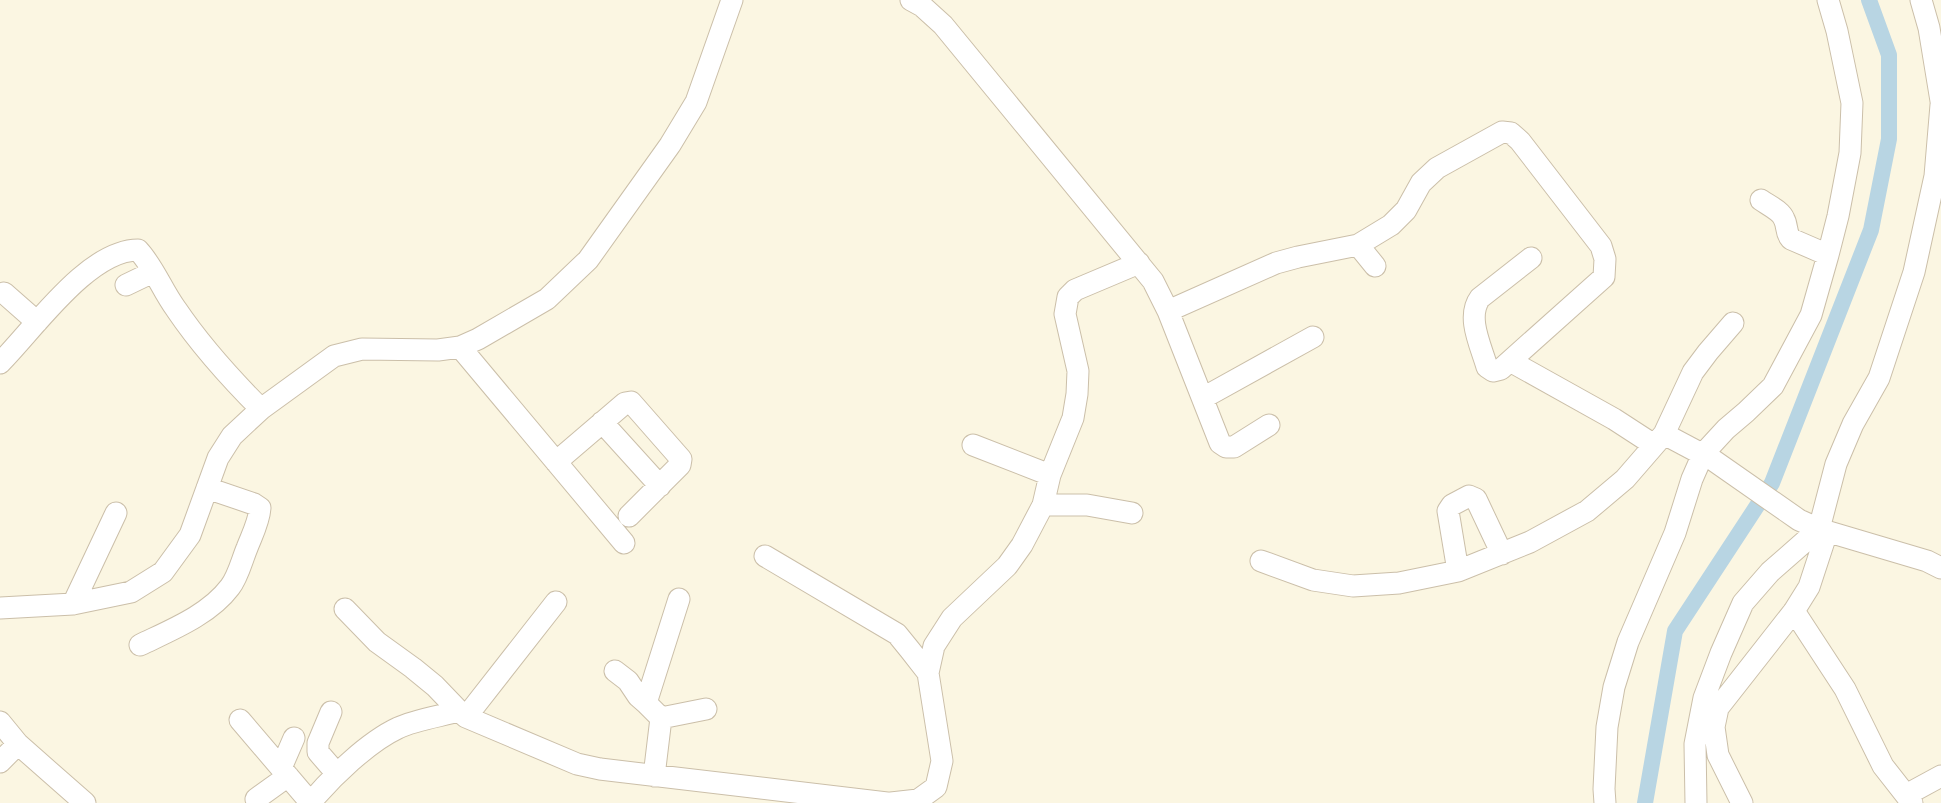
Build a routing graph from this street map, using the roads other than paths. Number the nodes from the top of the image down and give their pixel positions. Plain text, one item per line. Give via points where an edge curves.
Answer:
1 (732, 0) edge
2 (911, 0) edge
3 (1828, 0) edge
4 (1921, 0) edge
5 (1941, 100) edge
6 (1941, 105) edge
7 (1761, 200) dead end
8 (1358, 245) junction
9 (1828, 255) junction
10 (1531, 258) dead end
11 (1139, 263) junction
12 (1375, 266) dead end
13 (153, 272) junction
14 (126, 285) dead end
15 (4, 293) dead end
16 (1168, 311) junction
17 (37, 322) junction
18 (1734, 323) dead end
19 (1314, 338) dead end
20 (460, 347) junction
21 (1510, 361) junction
22 (0, 362) edge
23 (1203, 398) junction
24 (261, 409) junction
25 (602, 422) junction
26 (1269, 425) dead end
27 (1659, 440) junction
28 (973, 445) dead end
29 (1708, 457) junction
30 (556, 462) junction
31 (1050, 475) junction
32 (660, 486) junction
33 (207, 488) junction
34 (1043, 505) junction
35 (116, 513) dead end
36 (1132, 513) dead end
37 (629, 516) dead end
38 (1823, 530) junction
39 (624, 543) dead end
40 (1502, 554) junction
41 (765, 556) dead end
42 (1261, 561) dead end
43 (1941, 568) edge
44 (1458, 571) junction
45 (679, 600) dead end
46 (556, 602) dead end
47 (73, 604) junction
48 (0, 608) edge
49 (345, 609) dead end
50 (1794, 611) junction
51 (140, 645) dead end
52 (615, 670) dead end
53 (928, 673) junction
54 (646, 703) junction
55 (706, 710) dead end
56 (331, 712) dead end
57 (462, 714) junction
58 (662, 718) junction
59 (240, 720) dead end
60 (0, 722) edge
61 (294, 738) dead end
62 (18, 744) junction
63 (0, 762) edge
64 (285, 772) junction
65 (337, 774) junction
66 (654, 776) junction
67 (1941, 776) edge
68 (256, 799) dead end
69 (1909, 799) edge
70 (85, 803) edge
71 (310, 803) edge
72 (887, 803) edge
73 (891, 803) edge
74 (1605, 803) edge
75 (1696, 803) edge
76 (1742, 803) edge

1 - 20 street via 696,102 670,145 588,260 547,299
2 - 11 street via 943,25
3 - 9 street via 1852,103 1850,152
4 - 5 street
6 - 38 street via 1935,176 1914,272 1879,378 1853,424 1836,464
7 - 9 street via 1785,219 1791,239
8 - 12 street
8 - 16 street via 1276,263
8 - 21 street via 1391,225 1406,210 1421,183 1437,168 1502,132 1512,133 1601,246 1605,259 1604,277
9 - 29 street via 1811,315 1773,386 1726,429
10 - 21 street via 1474,306 1473,315 1487,367 1493,371 1501,369
11 - 16 street via 1153,281
11 - 31 street via 1075,290 1068,297 1065,314 1078,372 1077,394 1073,418
13 - 14 street
13 - 17 street via 138,250 130,250 78,278
13 - 24 street via 195,337
15 - 17 street
16 - 23 street
17 - 22 street
18 - 27 street via 1693,372
19 - 23 street
20 - 24 street via 438,350 362,349 334,356
20 - 30 street
21 - 27 street via 1614,419
23 - 26 street via 1220,443 1226,448 1234,447
24 - 33 street via 232,436 218,458
25 - 30 street
25 - 32 street
25 - 32 street via 624,402 631,402 681,459 680,465
27 - 29 street
27 - 40 street via 1625,478 1587,511
28 - 31 street
29 - 38 street via 1799,520
29 - 74 street via 1692,478 1675,533 1628,642 1614,687 1607,727
30 - 39 street
31 - 34 street
32 - 37 street
33 - 47 street via 190,536 163,572 131,592
33 - 51 street via 260,508 260,517 231,586 188,621
34 - 36 street via 1087,505
34 - 53 street via 1007,566 952,618 934,646
35 - 47 street
38 - 43 street
38 - 50 street via 1809,587
38 - 75 street via 1770,572 1743,603 1704,698 1695,744
40 - 44 street
40 - 44 street via 1476,499 1469,496 1452,505 1448,512
41 - 53 street via 897,634
42 - 44 street via 1313,580 1353,586 1399,583
45 - 54 street
46 - 57 street
47 - 48 street
49 - 57 street via 377,642 435,686
50 - 69 street via 1845,688 1883,766
50 - 76 street via 1718,708 1714,727 1718,755
52 - 54 street
53 - 73 street via 942,761 936,787 918,800
54 - 58 street
55 - 58 street
56 - 65 street via 318,743 318,752
57 - 65 street via 399,727 361,752
57 - 66 street via 577,764
58 - 66 street
59 - 64 street
60 - 62 street
61 - 64 street
62 - 63 street
62 - 70 street
64 - 68 street
64 - 71 street
65 - 71 street
66 - 72 street
67 - 69 street

